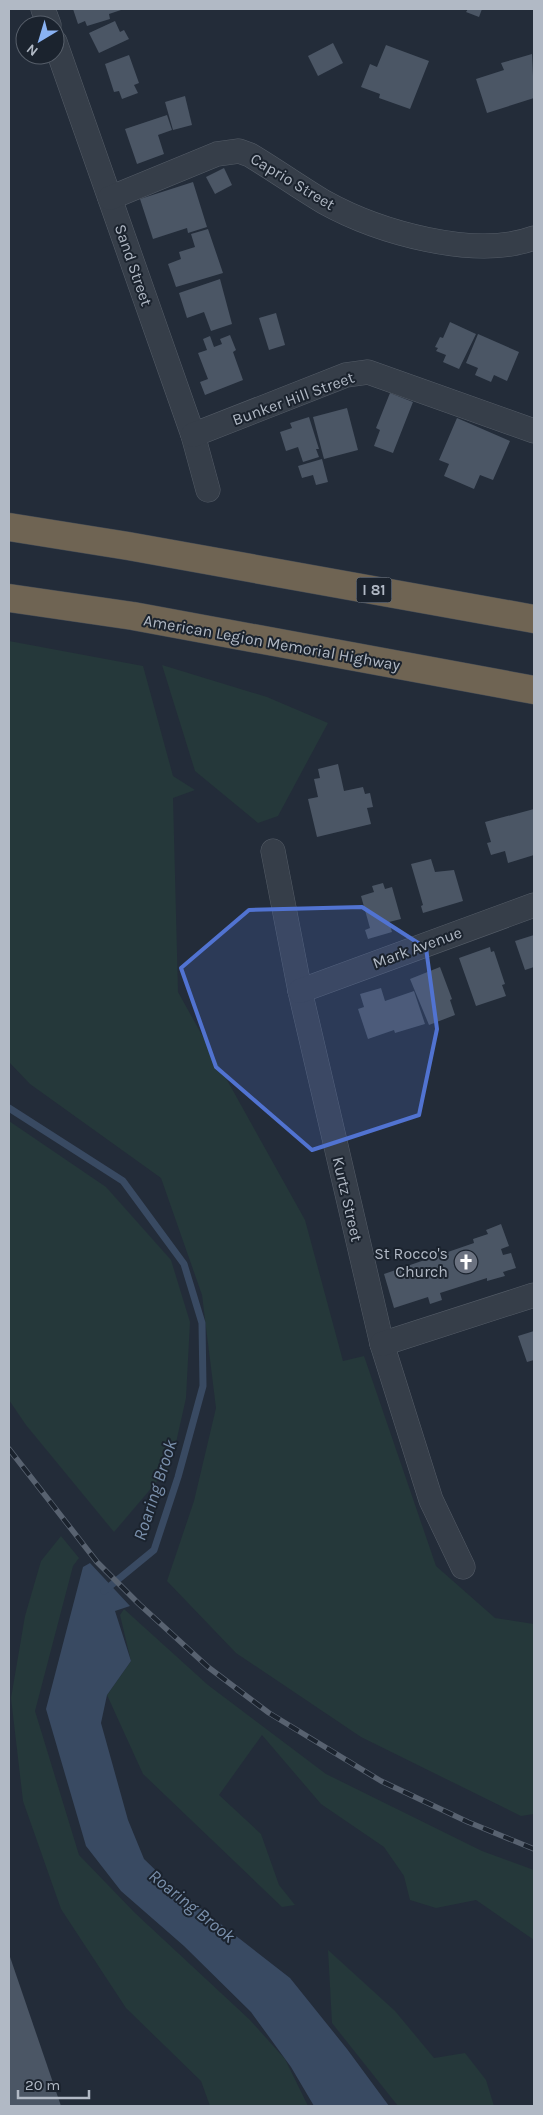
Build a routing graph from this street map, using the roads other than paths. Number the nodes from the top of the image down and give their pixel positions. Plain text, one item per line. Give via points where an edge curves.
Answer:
1 (63, 65) edge
2 (110, 198) junction
3 (534, 238) edge
4 (534, 431) edge
5 (193, 435) junction
6 (208, 490) dead end
7 (9, 527) edge
8 (9, 598) edge
9 (534, 619) edge
10 (534, 690) edge
11 (273, 851) dead end
12 (534, 905) edge
13 (300, 991) junction
14 (534, 1295) edge
15 (382, 1344) junction
16 (463, 1567) dead end

1 - 2 street, Sand Street
2 - 3 street, Caprio Street via 217,154 239,151 325,202 391,229 454,244 485,247 522,243
2 - 5 street, Sand Street
4 - 5 street, Bunker Hill Street via 368,372 346,375
5 - 6 street, Sand Street
7 - 9 highway, I 81
8 - 10 highway, American Legion Memorial Highway via 132,616
11 - 13 street, Kurtz Street
12 - 13 street, Mark Avenue
13 - 15 street, Kurtz Street
14 - 15 street
15 - 16 street, Kurtz Street via 431,1500

